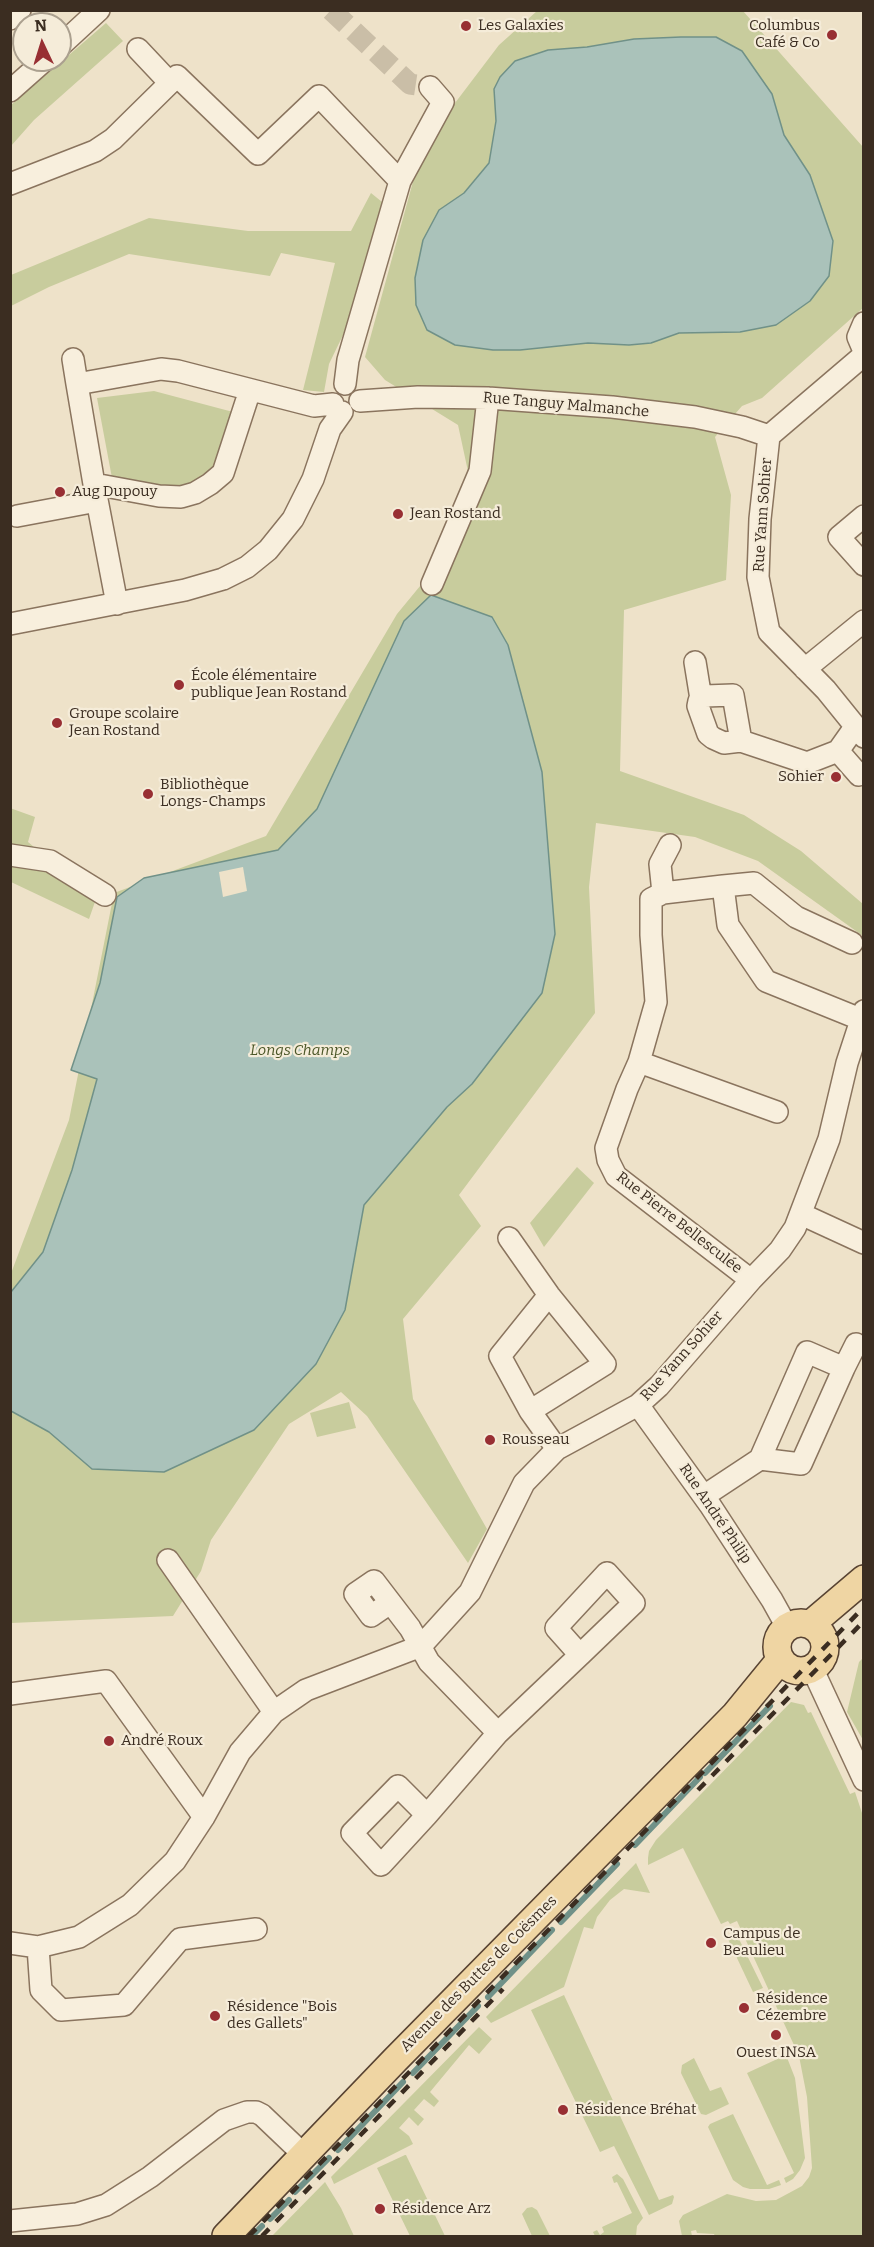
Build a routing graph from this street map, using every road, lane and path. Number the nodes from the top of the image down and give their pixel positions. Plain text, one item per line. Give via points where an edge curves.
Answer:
1 (20, 10) edge
2 (99, 10) edge
3 (10, 19) edge
4 (72, 35) edge
5 (138, 49) dead end
6 (32, 72) edge
7 (170, 83) junction
8 (430, 87) dead end
9 (10, 92) edge
10 (400, 180) junction
11 (10, 184) edge
12 (864, 323) edge
13 (864, 353) edge
14 (73, 359) dead end
15 (78, 384) junction
16 (345, 384) junction
17 (250, 390) junction
18 (488, 398) junction
19 (360, 401) junction
20 (337, 409) junction
21 (769, 436) junction
22 (95, 493) junction
23 (17, 516) dead end
24 (864, 516) edge
25 (864, 565) edge
26 (432, 584) dead end
27 (117, 604) junction
28 (864, 621) edge
29 (10, 624) edge
30 (695, 662) dead end
31 (806, 669) junction
32 (701, 699) junction
33 (860, 732) edge
34 (741, 741) junction
35 (838, 751) junction
36 (859, 775) dead end
37 (670, 845) dead end
38 (10, 855) edge
39 (723, 886) junction
40 (663, 893) junction
41 (105, 895) dead end
42 (852, 943) dead end
43 (862, 1015) edge
44 (639, 1062) junction
45 (777, 1112) dead end
46 (801, 1214) junction
47 (509, 1238) dead end
48 (864, 1243) edge
49 (751, 1280) junction
50 (549, 1295) junction
51 (856, 1344) dead end
52 (844, 1368) junction
53 (638, 1405) junction
54 (530, 1411) junction
55 (556, 1449) junction
56 (760, 1459) junction
57 (704, 1496) junction
58 (168, 1560) dead end
59 (864, 1580) edge
60 (864, 1591) edge
61 (390, 1603) dead end
62 (807, 1631) junction
63 (421, 1646) junction
64 (580, 1655) dead end
65 (795, 1666) junction
66 (10, 1694) edge
67 (274, 1712) junction
68 (498, 1732) junction
69 (864, 1780) edge
70 (427, 1815) dead end
71 (204, 1817) junction
72 (256, 1929) dead end
73 (20, 1941) edge
74 (304, 2155) junction
75 (10, 2221) edge
76 (226, 2236) edge

1 - 3 street
2 - 4 street
5 - 7 street
6 - 9 street
7 - 10 street via 177,76 258,154 319,96
7 - 11 street via 113,139 95,151
8 - 10 street via 443,102
10 - 16 street via 348,360
12 - 13 street via 858,337
13 - 21 street
14 - 15 street
15 - 17 street via 161,369
15 - 22 street
16 - 19 street via 357,388
16 - 20 street via 333,391
17 - 20 street
17 - 22 street via 224,473 210,484 181,497
18 - 19 street, Rue Tanguy Malmanche
18 - 21 street, Rue Tanguy Malmanche via 695,417
18 - 26 street via 480,471
19 - 20 street via 351,412
20 - 27 street via 313,479 293,519 268,550 223,579
21 - 31 street, Rue Yann Sohier via 758,577 769,632
22 - 23 street
22 - 27 street
24 - 25 street via 839,537
27 - 29 street
28 - 31 street
30 - 32 street
31 - 33 street, Rue Yann Sohier
32 - 34 street via 698,706 708,734 724,742
32 - 34 street via 733,695
33 - 35 street
34 - 35 street via 807,763
35 - 36 street
37 - 40 street via 660,864
38 - 41 street via 50,861
39 - 40 street
39 - 42 street via 754,883 796,917
39 - 43 street via 728,925 766,981
40 - 44 street, Rue Pierre Bellesculée via 651,900 656,1002
43 - 46 street, Rue Yann Sohier via 829,1139
44 - 45 street
44 - 49 street, Rue Pierre Bellesculée via 606,1148 613,1171
46 - 48 street
46 - 49 street, Rue Yann Sohier via 780,1250
47 - 50 street
49 - 53 street, Rue Yann Sohier
50 - 54 street via 500,1356
50 - 54 street via 605,1365
51 - 52 street
52 - 56 street via 801,1464
52 - 56 street via 807,1352
53 - 55 street, Rue Yann Sohier
53 - 57 street, Rue André Philip
54 - 55 street
55 - 63 street, Rue Yann Sohier via 524,1483 470,1592
56 - 57 street
57 - 62 street, Rue André Philip via 772,1600
58 - 67 street
59 - 62 main road
60 - 62 main road
61 - 63 street
62 - 65 main road via 823,1657
62 - 65 main road via 778,1640 777,1650
63 - 67 street, Rue Yann Sohier via 306,1690
63 - 68 street via 429,1662
64 - 68 street
65 - 69 street
65 - 74 main road, Avenue des Buttes de Coësmes via 735,1715
66 - 71 street via 106,1681
67 - 71 street, Rue Yann Sohier via 240,1752
68 - 70 street
71 - 73 street, Rue Yann Sohier via 175,1861 130,1905 79,1937
72 - 73 street via 180,1939 124,2005 61,2010 41,1990
74 - 75 street via 262,2115 247,2112 224,2120 106,2205 77,2214
74 - 76 main road, Avenue des Buttes de Coësmes

